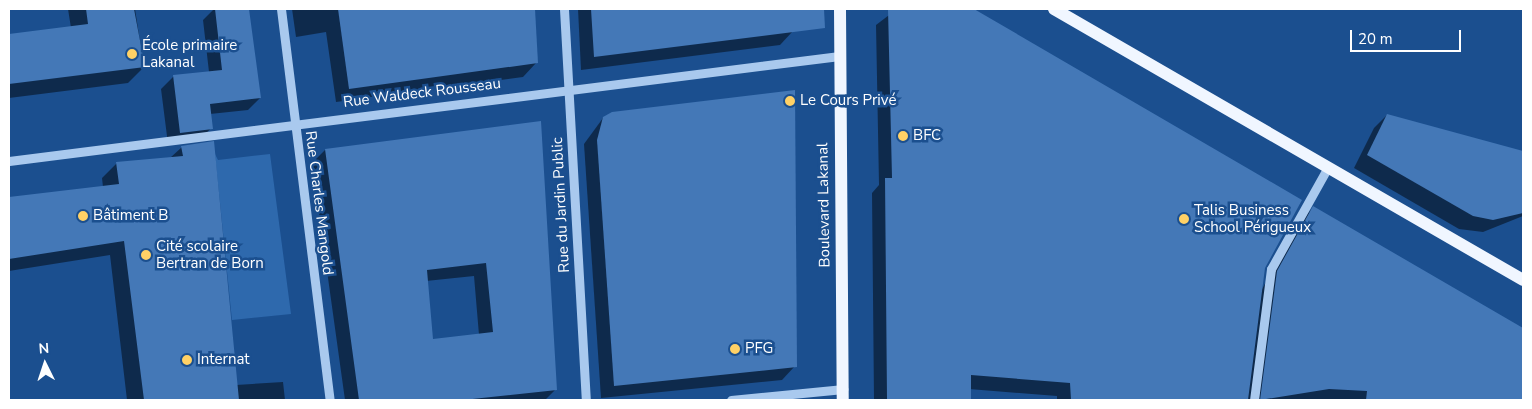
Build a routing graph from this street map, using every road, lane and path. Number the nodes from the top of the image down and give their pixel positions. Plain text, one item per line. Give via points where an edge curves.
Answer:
1 (281, 9) edge
2 (564, 9) edge
3 (840, 9) edge
4 (1054, 9) edge
5 (839, 56) junction
6 (568, 89) junction
7 (296, 122) junction
8 (9, 161) edge
9 (1328, 167) junction
10 (1523, 280) edge
11 (843, 395) edge
12 (330, 400) edge
13 (586, 400) edge
14 (731, 400) edge
15 (1254, 400) edge

1 - 7 street, Rue Charles Mangold
2 - 6 street, Rue du Jardin Public
3 - 5 main road, Boulevard Lakanal
4 - 9 main road
5 - 6 street, Rue Waldeck Rousseau
5 - 11 main road, Boulevard Lakanal
6 - 7 street, Rue Waldeck Rousseau
6 - 13 street, Rue du Jardin Public
7 - 8 street, Rue Waldeck Rousseau
7 - 12 street, Rue Charles Mangold
9 - 10 main road
9 - 15 street via 1271,269
11 - 14 street

